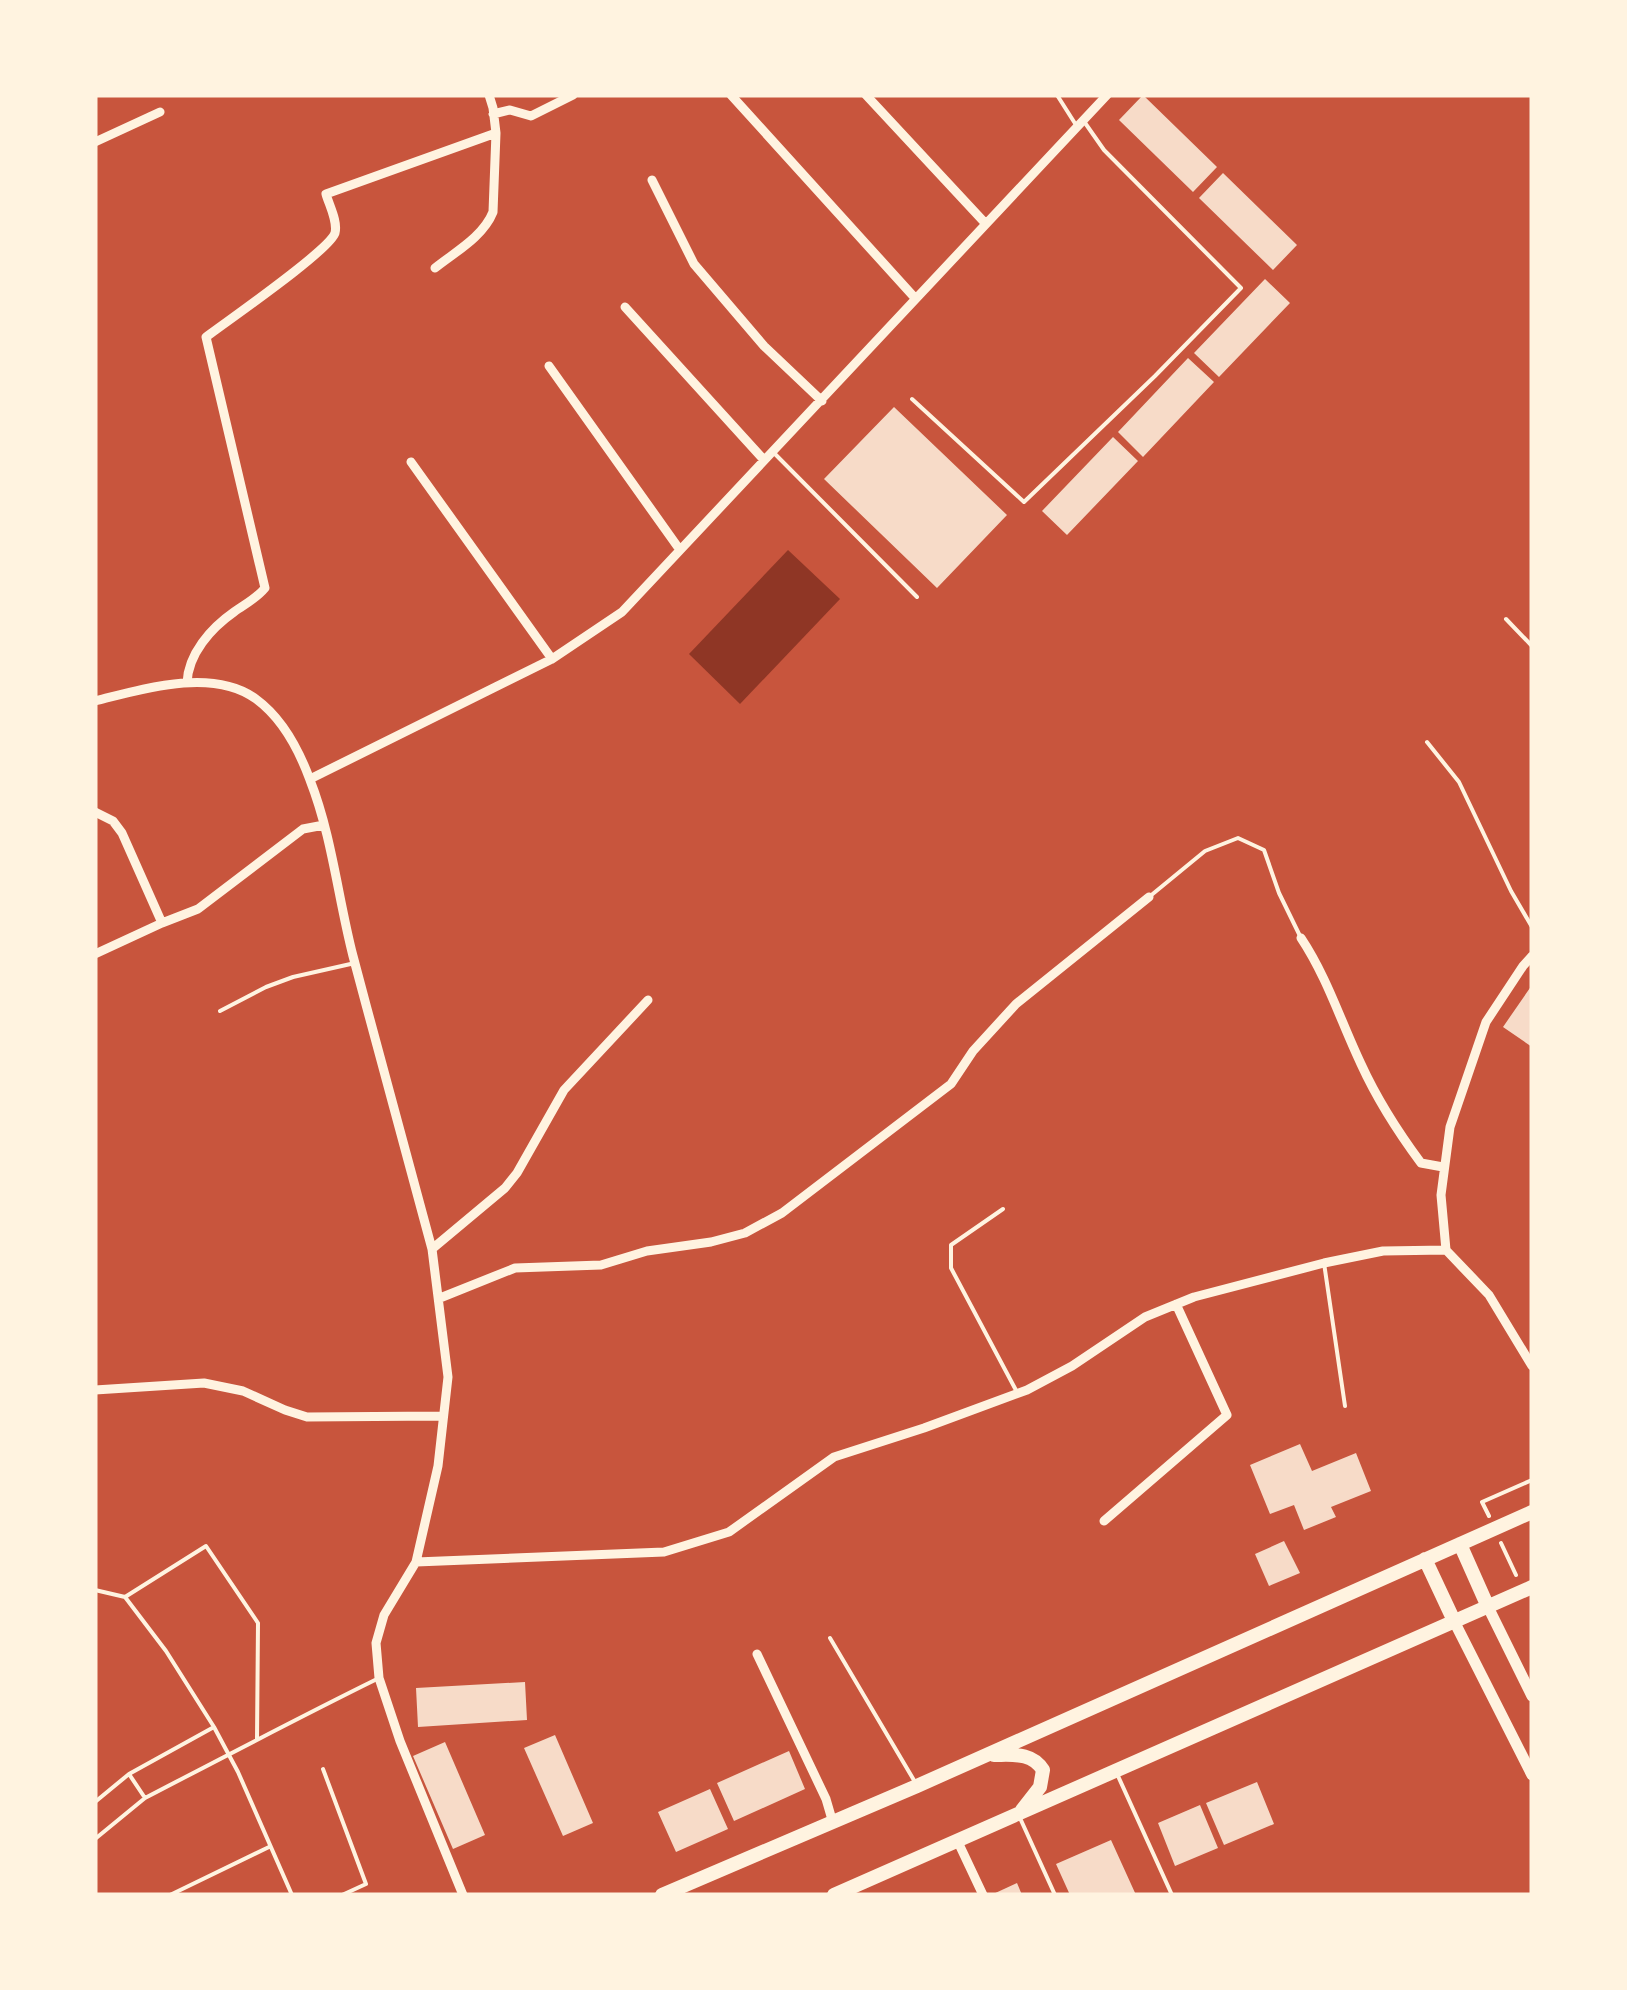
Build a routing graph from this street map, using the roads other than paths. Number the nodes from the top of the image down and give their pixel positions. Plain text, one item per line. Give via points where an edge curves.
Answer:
1 (489, 95) edge
2 (572, 95) edge
3 (732, 95) edge
4 (866, 95) edge
5 (1058, 95) edge
6 (1107, 95) edge
7 (160, 112) dead end
8 (493, 114) junction
9 (1080, 123) junction
10 (496, 133) junction
11 (95, 142) edge
12 (652, 180) dead end
13 (986, 224) junction
14 (434, 268) dead end
15 (915, 298) junction
16 (625, 307) dead end
17 (549, 366) dead end
18 (912, 398) dead end
19 (822, 400) junction
20 (772, 450) junction
21 (764, 460) junction
22 (412, 462) dead end
23 (680, 550) junction
24 (917, 596) dead end
25 (1506, 618) dead end
26 (1532, 646) edge
27 (552, 659) junction
28 (187, 682) junction
29 (95, 701) edge
30 (1427, 742) dead end
31 (310, 778) junction
32 (95, 812) edge
33 (324, 825) junction
34 (1148, 897) joint
35 (162, 922) junction
36 (1532, 927) edge
37 (1301, 938) joint
38 (95, 954) edge
39 (1532, 956) edge
40 (356, 963) junction
41 (648, 1000) dead end
42 (220, 1011) dead end
43 (1443, 1167) junction
44 (1004, 1209) dead end
45 (432, 1249) junction
46 (1446, 1250) junction
47 (1324, 1262) junction
48 (440, 1298) junction
49 (1176, 1304) junction
50 (1528, 1351) edge
51 (1532, 1366) edge
52 (95, 1390) edge
53 (1018, 1394) junction
54 (1345, 1406) dead end
55 (442, 1416) junction
56 (1532, 1512) edge
57 (1104, 1520) dead end
58 (1460, 1544) junction
59 (1425, 1559) junction
60 (416, 1562) junction
61 (1527, 1589) edge
62 (95, 1590) edge
63 (125, 1597) junction
64 (1488, 1607) junction
65 (1454, 1622) junction
66 (830, 1638) dead end
67 (757, 1654) dead end
68 (379, 1678) junction
69 (1532, 1696) edge
70 (214, 1727) junction
71 (257, 1740) junction
72 (229, 1755) junction
73 (988, 1755) junction
74 (323, 1770) dead end
75 (1116, 1772) junction
76 (129, 1774) junction
77 (1532, 1776) edge
78 (917, 1786) junction
79 (145, 1798) junction
80 (95, 1802) edge
81 (1018, 1815) junction
82 (833, 1823) junction
83 (95, 1839) edge
84 (958, 1842) junction
85 (270, 1846) junction
86 (170, 1895) edge
87 (292, 1895) edge
88 (342, 1895) edge
89 (463, 1895) edge
90 (662, 1895) edge
91 (834, 1895) edge
92 (982, 1895) edge
93 (1056, 1895) edge
94 (1172, 1895) edge

1 - 8 street
2 - 8 street via 531,116
3 - 15 street
4 - 13 street
5 - 9 lane
6 - 9 street
7 - 11 street
8 - 10 street
9 - 13 street
9 - 18 lane via 1241,288 1024,502
10 - 14 street via 489,222
10 - 28 street via 326,194 334,237 206,337 265,588 212,630 195,653
12 - 19 street via 694,264 764,346
13 - 15 street
15 - 19 street
16 - 21 street
17 - 23 street
19 - 20 street
20 - 21 street
20 - 24 lane
21 - 23 street
22 - 27 street
23 - 27 street via 622,612
25 - 26 lane
27 - 31 street
28 - 29 street
28 - 31 street via 213,682 254,697 278,718
30 - 36 lane via 1459,782
31 - 33 street
32 - 35 street via 122,833
33 - 35 street via 304,829 198,909
33 - 40 street
34 - 37 lane via 1205,851 1238,838 1264,850
34 - 48 street via 1016,1004 951,1084 782,1213 745,1233 601,1265 515,1268
35 - 38 street
37 - 43 street via 1401,1137 1421,1163
39 - 43 street via 1486,1022
40 - 42 lane via 292,977
40 - 45 street
41 - 45 street via 564,1090 505,1188
43 - 46 street
44 - 53 lane via 951,1246 952,1268
45 - 48 street
46 - 47 street via 1383,1250
46 - 50 street via 1489,1295
47 - 49 street
47 - 54 lane
48 - 55 street via 448,1377
49 - 53 street
49 - 57 street via 1227,1415
50 - 51 street
52 - 55 street via 204,1384 244,1391 308,1417
53 - 60 street via 834,1457 729,1532 664,1552
55 - 60 street
56 - 58 highway
58 - 59 highway
58 - 64 highway
59 - 65 highway
59 - 73 highway
60 - 68 street via 384,1615 376,1643
61 - 64 highway
62 - 63 lane
63 - 70 lane
63 - 71 lane via 206,1546 258,1622
64 - 65 highway
64 - 69 main road
65 - 75 highway
65 - 77 main road
66 - 78 lane
67 - 82 street
68 - 71 lane
68 - 89 street
70 - 72 lane
70 - 76 lane
71 - 72 lane
72 - 79 lane
72 - 85 lane
73 - 78 highway
73 - 81 highway via 1022,1755 1044,1770
74 - 88 lane via 366,1884
75 - 81 highway
75 - 94 lane
76 - 79 lane
76 - 80 lane
78 - 82 highway
79 - 83 lane
81 - 84 highway
81 - 93 lane
82 - 90 highway
84 - 91 highway
84 - 92 street
85 - 86 lane
85 - 87 lane

